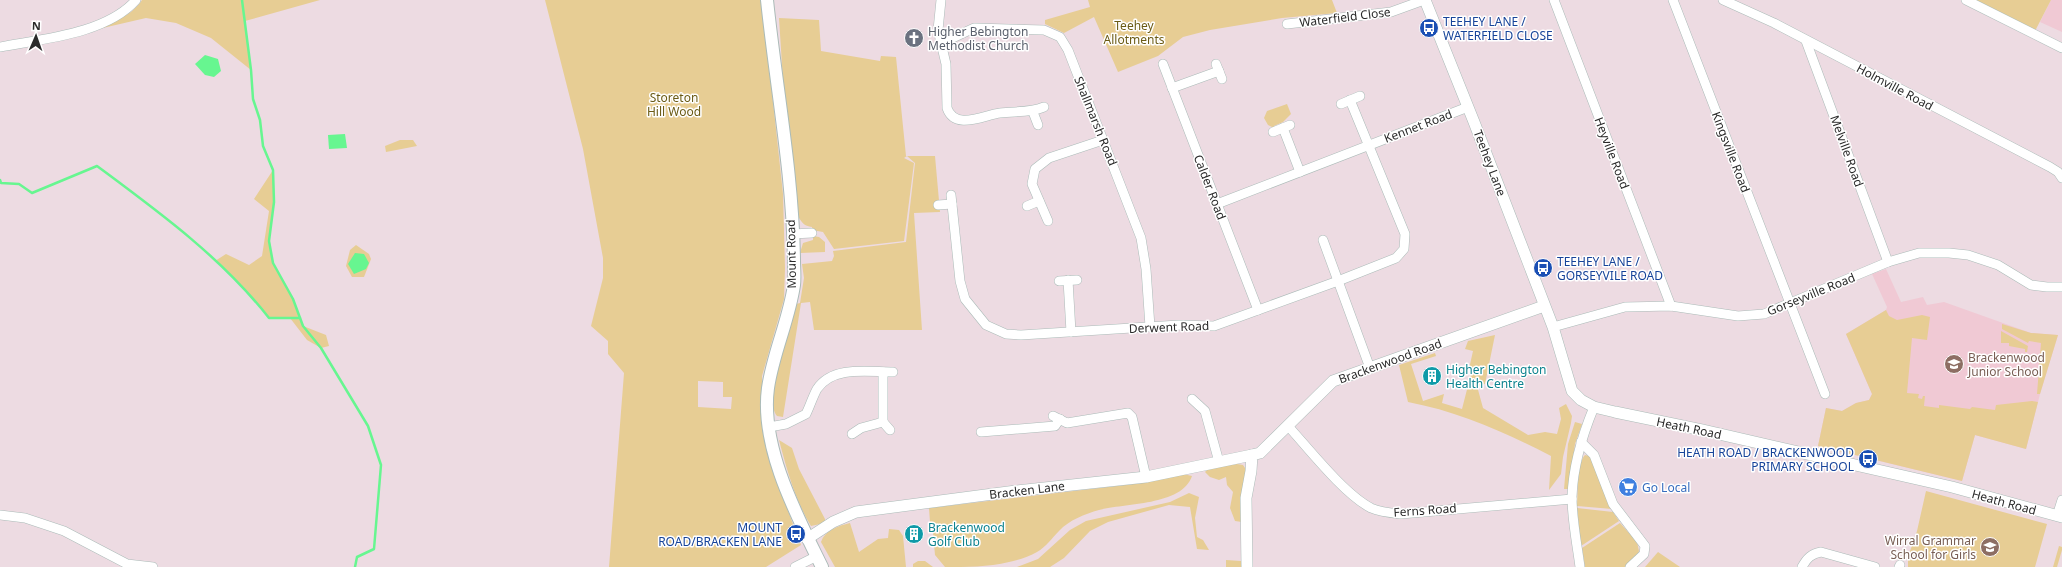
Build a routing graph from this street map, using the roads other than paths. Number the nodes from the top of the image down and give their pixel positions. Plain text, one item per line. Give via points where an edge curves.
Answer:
1 (136, 0) edge
2 (768, 0) edge
3 (941, 0) edge
4 (1425, 0) edge
5 (1554, 0) edge
6 (1673, 0) edge
7 (1723, 0) edge
8 (1966, 0) edge
9 (1287, 24) dead end
10 (1806, 41) junction
11 (942, 43) junction
12 (0, 47) edge
13 (2062, 48) edge
14 (1163, 64) dead end
15 (1219, 72) dead end
16 (1172, 88) junction
17 (1360, 96) dead end
18 (1350, 100) junction
19 (1341, 104) dead end
20 (1044, 107) dead end
21 (1468, 107) junction
22 (1033, 112) junction
23 (1038, 125) dead end
24 (1273, 132) dead end
25 (1104, 140) junction
26 (1368, 145) junction
27 (1300, 172) junction
28 (2062, 178) edge
29 (951, 195) dead end
30 (1039, 202) junction
31 (952, 204) junction
32 (1217, 204) junction
33 (938, 205) dead end
34 (1027, 206) dead end
35 (1048, 221) dead end
36 (812, 233) dead end
37 (792, 234) junction
38 (1323, 240) dead end
39 (1888, 262) junction
40 (1068, 280) dead end
41 (1338, 281) junction
42 (2062, 287) edge
43 (1789, 304) junction
44 (1544, 306) junction
45 (1671, 306) junction
46 (1258, 310) junction
47 (1150, 327) junction
48 (1552, 327) junction
49 (1071, 332) junction
50 (1370, 368) junction
51 (884, 372) junction
52 (893, 372) dead end
53 (1825, 394) dead end
54 (1192, 399) dead end
55 (1594, 407) junction
56 (883, 422) junction
57 (1288, 426) junction
58 (769, 427) junction
59 (854, 429) dead end
60 (890, 430) dead end
61 (980, 432) dead end
62 (1581, 442) junction
63 (1252, 455) junction
64 (1220, 462) junction
65 (1146, 477) junction
66 (1572, 499) junction
67 (2062, 500) edge
68 (0, 515) edge
69 (2060, 517) edge
70 (807, 539) junction
71 (817, 556) junction
72 (153, 567) edge
73 (795, 567) edge
74 (822, 567) edge
75 (1247, 567) edge
76 (1580, 567) edge
77 (1630, 567) edge
78 (1802, 567) edge
79 (1875, 567) edge

1 - 12 street via 117,17 98,25
2 - 37 main road, Mount Road
3 - 11 street via 938,30
4 - 9 street, Waterfield Close via 1391,12
4 - 21 street, Teehey Lane
5 - 45 street, Heyville Road
6 - 43 street, Kingsville Road
7 - 10 street, Holmville Road
8 - 13 street
10 - 28 street, Holmville Road via 2058,172
10 - 39 street, Melville Road
11 - 22 street via 946,64 948,108 950,115 955,119 969,120 1002,113
11 - 25 street, Shallmarsh Road via 974,28 1044,30 1060,37 1068,50
14 - 16 street, Calder Road
15 - 16 street
16 - 32 street, Calder Road
17 - 18 street
18 - 19 street
18 - 26 street, Kennet Road
20 - 22 street
21 - 26 street, Kennet Road
21 - 44 street, Teehey Lane
22 - 23 street
24 - 27 street via 1287,127
25 - 30 street via 1049,158 1035,169 1032,184
25 - 47 street, Shallmarsh Road via 1141,238
26 - 27 street, Kennet Road
26 - 41 street, Derwent Road via 1405,234 1404,249 1396,258
27 - 32 street, Kennet Road
29 - 31 street, Derwent Road
30 - 34 street
30 - 35 street
31 - 33 street
31 - 49 street, Derwent Road via 963,294 986,325 1006,334
32 - 46 street, Calder Road
36 - 37 street
37 - 58 main road, Mount Road via 794,283 768,387
38 - 41 street
39 - 42 street, Gorseyville Road via 1919,253 1949,253 1998,265 2031,285
39 - 43 street, Gorseyville Road
40 - 49 street
41 - 46 street, Derwent Road
41 - 50 street
43 - 45 street, Gorseyville Road via 1764,314 1751,316
43 - 53 street, Kingsville Road
44 - 48 street, Teehey Lane
44 - 50 street, Brackenwood Road
45 - 48 street, Gorseyville Road via 1625,307
46 - 47 street, Derwent Road via 1214,326
47 - 49 street, Derwent Road
48 - 55 street, Heath Road via 1572,391
50 - 57 street, Brackenwood Road via 1333,381
51 - 52 street
51 - 56 street
51 - 58 street via 837,374 825,380 817,389 806,414 786,424
54 - 64 street via 1205,411
55 - 62 street
55 - 69 street, Heath Road via 1945,486
56 - 59 street
56 - 60 street
57 - 63 street, Brackenwood Road via 1260,452
57 - 66 street, Ferns Road via 1356,498 1371,508 1382,511 1401,514
58 - 70 main road, Mount Road via 787,491
61 - 65 street via 1055,426 1057,418 1067,423 1128,413 1132,417
62 - 66 street via 1575,467
62 - 77 street via 1594,455 1613,504 1645,546 1644,554
63 - 64 street, Bracken Lane
63 - 75 street via 1246,498
64 - 65 street, Bracken Lane
65 - 70 street, Bracken Lane via 1016,490 856,512 833,522
66 - 76 street
67 - 69 street
68 - 72 street via 25,518 64,531 127,564
70 - 71 main road, Mount Road
71 - 73 street
71 - 74 main road, Mount Road
78 - 79 street via 1808,557 1821,552

